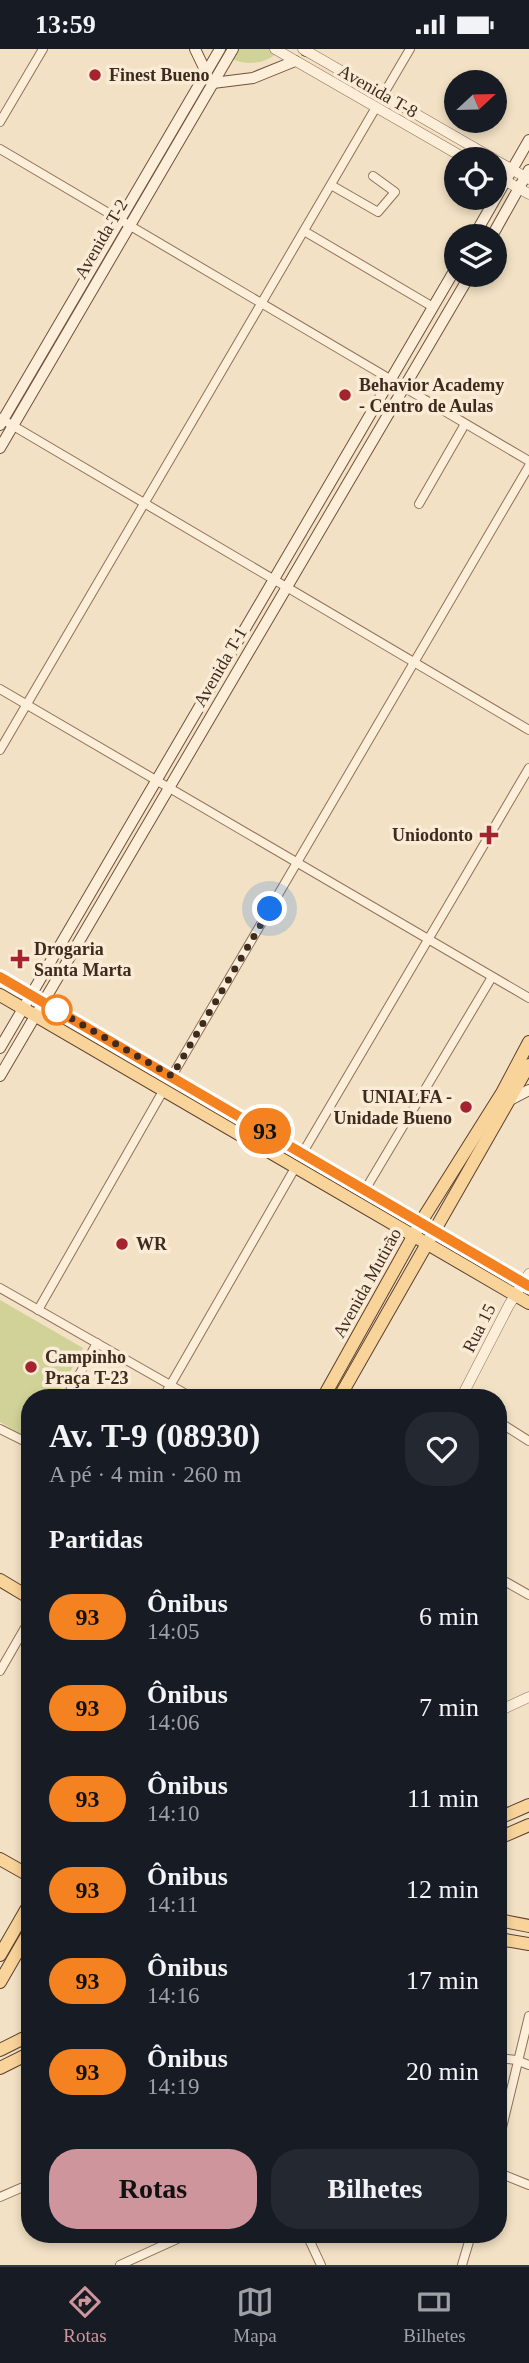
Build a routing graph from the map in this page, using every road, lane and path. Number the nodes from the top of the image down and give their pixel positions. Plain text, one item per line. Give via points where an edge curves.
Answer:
1 (43, 49) edge
2 (195, 49) edge
3 (220, 49) edge
4 (233, 49) edge
5 (275, 49) edge
6 (410, 49) edge
7 (305, 50) edge
8 (295, 61) junction
9 (206, 72) junction
10 (213, 83) junction
11 (383, 95) junction
12 (375, 109) junction
13 (0, 122) edge
14 (529, 140) edge
15 (444, 147) edge
16 (473, 147) edge
17 (0, 149) edge
18 (507, 166) edge
19 (512, 169) junction
20 (507, 173) edge
21 (528, 175) edge
22 (373, 176) dead end
23 (507, 182) edge
24 (331, 185) junction
25 (524, 191) edge
26 (124, 224) junction
27 (501, 224) edge
28 (304, 231) junction
29 (445, 287) edge
30 (463, 287) edge
31 (261, 304) junction
32 (433, 307) junction
33 (391, 380) junction
34 (405, 388) junction
35 (4, 422) edge
36 (465, 424) junction
37 (0, 447) edge
38 (529, 464) edge
39 (144, 503) junction
40 (419, 504) dead end
41 (274, 579) junction
42 (287, 587) junction
43 (414, 662) junction
44 (0, 689) edge
45 (27, 704) junction
46 (529, 730) edge
47 (0, 750) edge
48 (529, 768) edge
49 (156, 781) junction
50 (169, 788) junction
51 (297, 863) junction
52 (428, 939) junction
53 (0, 977) edge
54 (492, 977) junction
55 (0, 995) edge
56 (31, 995) junction
57 (529, 998) edge
58 (43, 1002) junction
59 (23, 1009) junction
60 (35, 1016) junction
61 (529, 1042) edge
62 (0, 1048) edge
63 (529, 1065) edge
64 (0, 1076) edge
65 (172, 1076) junction
66 (529, 1090) edge
67 (163, 1091) junction
68 (508, 1101) junction
69 (302, 1154) junction
70 (295, 1168) junction
71 (365, 1190) junction
72 (420, 1224) junction
73 (432, 1231) junction
74 (413, 1236) junction
75 (425, 1244) junction
76 (527, 1281) edge
77 (0, 1288) edge
78 (515, 1295) junction
79 (529, 1303) edge
80 (38, 1310) junction
81 (97, 1342) junction
82 (171, 1386) junction
83 (71, 1389) edge
84 (169, 1389) edge
85 (176, 1389) edge
86 (328, 1389) edge
87 (344, 1389) edge
88 (466, 1389) edge
89 (507, 1427) edge
90 (0, 1429) edge
91 (21, 1440) edge
92 (529, 1441) edge
93 (0, 1580) edge
94 (507, 1583) edge
95 (21, 1593) edge
96 (529, 1595) edge
97 (21, 1635) edge
98 (0, 1671) edge
99 (529, 1697) edge
100 (507, 1707) edge
101 (529, 1805) edge
102 (507, 1815) edge
103 (529, 1825) edge
104 (507, 1835) edge
105 (0, 1859) edge
106 (21, 1871) edge
107 (21, 1919) edge
108 (507, 1922) edge
109 (529, 1926) edge
110 (507, 1940) edge
111 (529, 1944) edge
112 (21, 1946) edge
113 (0, 1955) edge
114 (0, 1982) edge
115 (529, 2016) edge
116 (21, 2039) edge
117 (1, 2048) edge
118 (21, 2058) edge
119 (507, 2059) edge
120 (516, 2060) junction
121 (529, 2065) edge
122 (0, 2068) edge
123 (507, 2102) edge
124 (507, 2176) edge
125 (529, 2185) edge
126 (21, 2188) edge
127 (0, 2197) edge
128 (168, 2243) edge
129 (311, 2243) edge
130 (469, 2243) edge
131 (120, 2265) edge
132 (321, 2265) edge
133 (462, 2265) edge

1 - 13 street
2 - 9 main road
3 - 9 main road, Avenida T-2
4 - 10 main road, Avenida T-2
5 - 8 street, Avenida T-8
6 - 11 street
7 - 11 street, Avenida T-8
8 - 10 main road via 253,78
8 - 12 street, Avenida T-8
9 - 26 main road, Avenida T-2
10 - 26 main road, Avenida T-2
11 - 16 street, Avenida T-8
12 - 15 street, Avenida T-8
12 - 24 street
14 - 19 main road
17 - 26 street
18 - 19 street, Avenida T-8
19 - 20 main road
19 - 21 street, Avenida T-8
21 - 25 main road
22 - 24 street via 395,192 377,212
23 - 25 street
24 - 28 street
25 - 27 main road
26 - 31 street
26 - 35 main road, Avenida T-2
28 - 31 street
28 - 32 street
29 - 32 main road, Avenida T-1
30 - 34 main road, Avenida T-1
31 - 33 street
31 - 39 street
32 - 33 main road, Avenida T-1
33 - 34 street
33 - 41 main road, Avenida T-1
34 - 36 street
34 - 42 main road, Avenida T-1
35 - 37 main road, Avenida T-2
35 - 39 street
36 - 38 street
36 - 40 street
38 - 43 street
39 - 41 street
39 - 45 street
41 - 42 street
41 - 49 main road, Avenida T-1
42 - 43 street
42 - 50 main road, Avenida T-1
43 - 46 street
43 - 51 street
44 - 45 street
45 - 47 street
45 - 49 street
48 - 52 street
49 - 50 street
49 - 56 main road, Avenida T-1
50 - 51 street
50 - 58 main road, Avenida T-1
51 - 52 street
51 - 65 street
52 - 54 street
52 - 69 street
53 - 56 main road
54 - 57 street
54 - 71 street
55 - 59 main road
56 - 58 main road
56 - 59 main road, Avenida T-1
58 - 60 main road, Avenida T-1
58 - 65 main road
59 - 60 main road
59 - 62 main road, Avenida T-1
60 - 64 main road, Avenida T-1
60 - 67 main road
61 - 72 main road, Avenida Mutirão
63 - 68 main road, Avenida Mutirão
65 - 69 main road
66 - 68 main road
67 - 70 main road
67 - 80 street
68 - 73 main road, Avenida Mutirão
69 - 71 main road
70 - 74 main road
70 - 82 street
71 - 72 main road
72 - 73 main road
72 - 74 main road, Avenida Mutirão
73 - 75 main road, Avenida Mutirão
73 - 76 main road
74 - 75 main road
74 - 86 main road, Avenida Mutirão
75 - 78 main road
75 - 87 main road, Avenida Mutirão
76 - 78 street, Rua 15
77 - 80 street
78 - 79 main road
78 - 88 street, Rua 15
80 - 81 street
81 - 82 street
81 - 83 street
82 - 84 street
82 - 85 street
89 - 92 street
90 - 91 street
93 - 95 main road
94 - 96 street
97 - 98 street
99 - 100 street
101 - 102 main road
103 - 104 main road
105 - 106 main road
107 - 113 main road
108 - 109 main road
110 - 111 main road
112 - 114 main road
115 - 120 street
116 - 117 main road
118 - 122 main road
119 - 120 street
120 - 121 street
120 - 123 street
124 - 125 street
126 - 127 street
128 - 131 street
129 - 132 street
130 - 133 street

